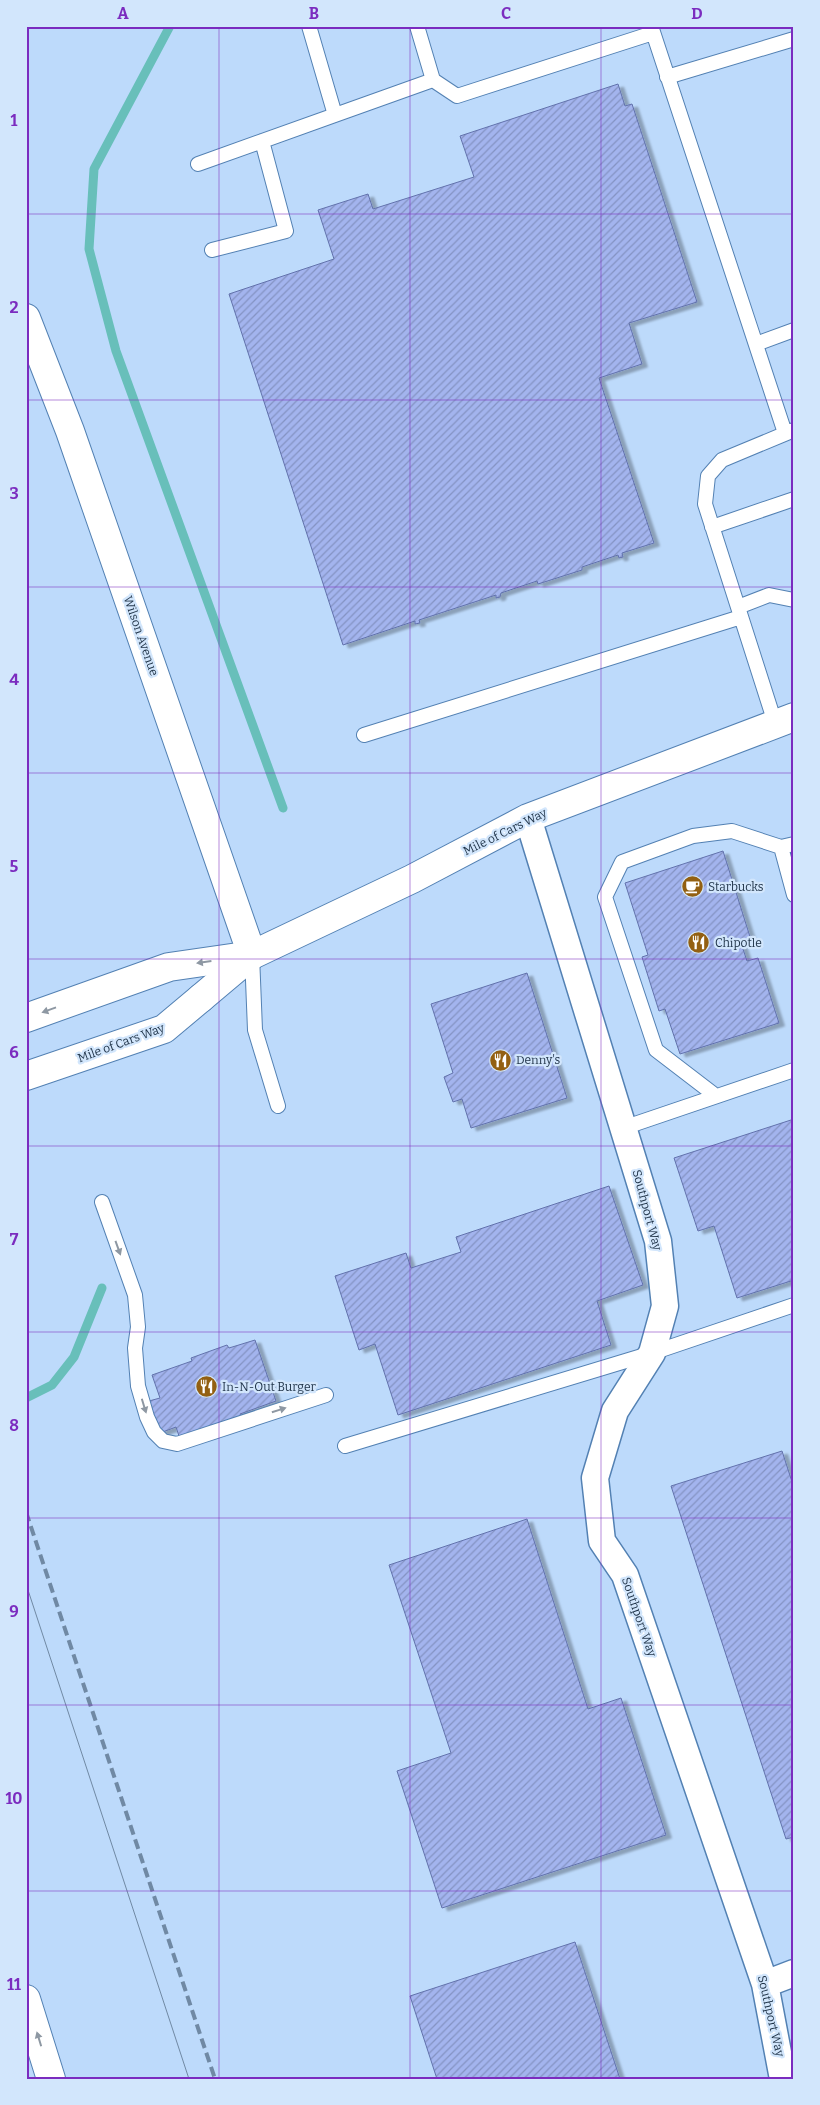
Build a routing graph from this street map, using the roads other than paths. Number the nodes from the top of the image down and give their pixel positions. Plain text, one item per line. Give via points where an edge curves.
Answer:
1 (310, 26) edge
2 (417, 26) edge
3 (652, 30) edge
4 (794, 39) edge
5 (667, 77) junction
6 (433, 80) junction
7 (335, 114) junction
8 (262, 141) junction
9 (198, 164) dead end
10 (212, 250) dead end
11 (28, 328) edge
12 (794, 330) edge
13 (756, 344) junction
14 (789, 431) edge
15 (794, 499) edge
16 (712, 527) junction
17 (794, 600) edge
18 (740, 612) junction
19 (784, 720) edge
20 (364, 735) dead end
21 (528, 818) junction
22 (787, 845) edge
23 (794, 895) edge
24 (252, 955) junction
25 (26, 1018) edge
26 (794, 1070) edge
27 (26, 1076) edge
28 (716, 1096) junction
29 (278, 1106) dead end
30 (624, 1128) junction
31 (102, 1202) dead end
32 (794, 1305) edge
33 (652, 1353) junction
34 (326, 1395) dead end
35 (345, 1446) dead end
36 (794, 1974) edge
37 (765, 1984) junction
38 (26, 1999) edge
39 (51, 2079) edge
40 (783, 2079) edge

1 - 7 lane
2 - 6 lane
3 - 5 lane
3 - 6 lane via 457,96
4 - 5 lane
5 - 13 lane
6 - 7 lane
7 - 8 lane
8 - 9 lane
8 - 10 lane via 286,231
11 - 24 main road, Wilson Avenue via 70,431
12 - 13 lane
13 - 14 lane
14 - 16 lane via 722,460 708,476 705,504
15 - 16 lane
16 - 18 lane
17 - 18 lane via 769,595
18 - 19 lane
18 - 20 lane
19 - 21 main road, Mile of Cars Way
21 - 24 main road, Mile of Cars Way via 412,879
21 - 30 street, Southport Way
22 - 23 lane
22 - 28 lane via 732,832 693,836 622,862 605,897 656,1050
24 -> 25 main road, Mile of Cars Way via 169,967
24 - 27 main road, Mile of Cars Way via 164,1029
24 - 29 lane via 255,1030
26 - 28 lane
28 - 30 lane
30 - 33 street, Southport Way via 658,1241 665,1306
31 -> 34 lane via 135,1295 138,1386 154,1432 163,1441 177,1444
32 - 33 lane
33 - 35 lane
33 - 37 street, Southport Way via 615,1411 594,1478 602,1541 625,1575
36 - 37 street
37 - 40 street, Southport Way
39 -> 38 main road

